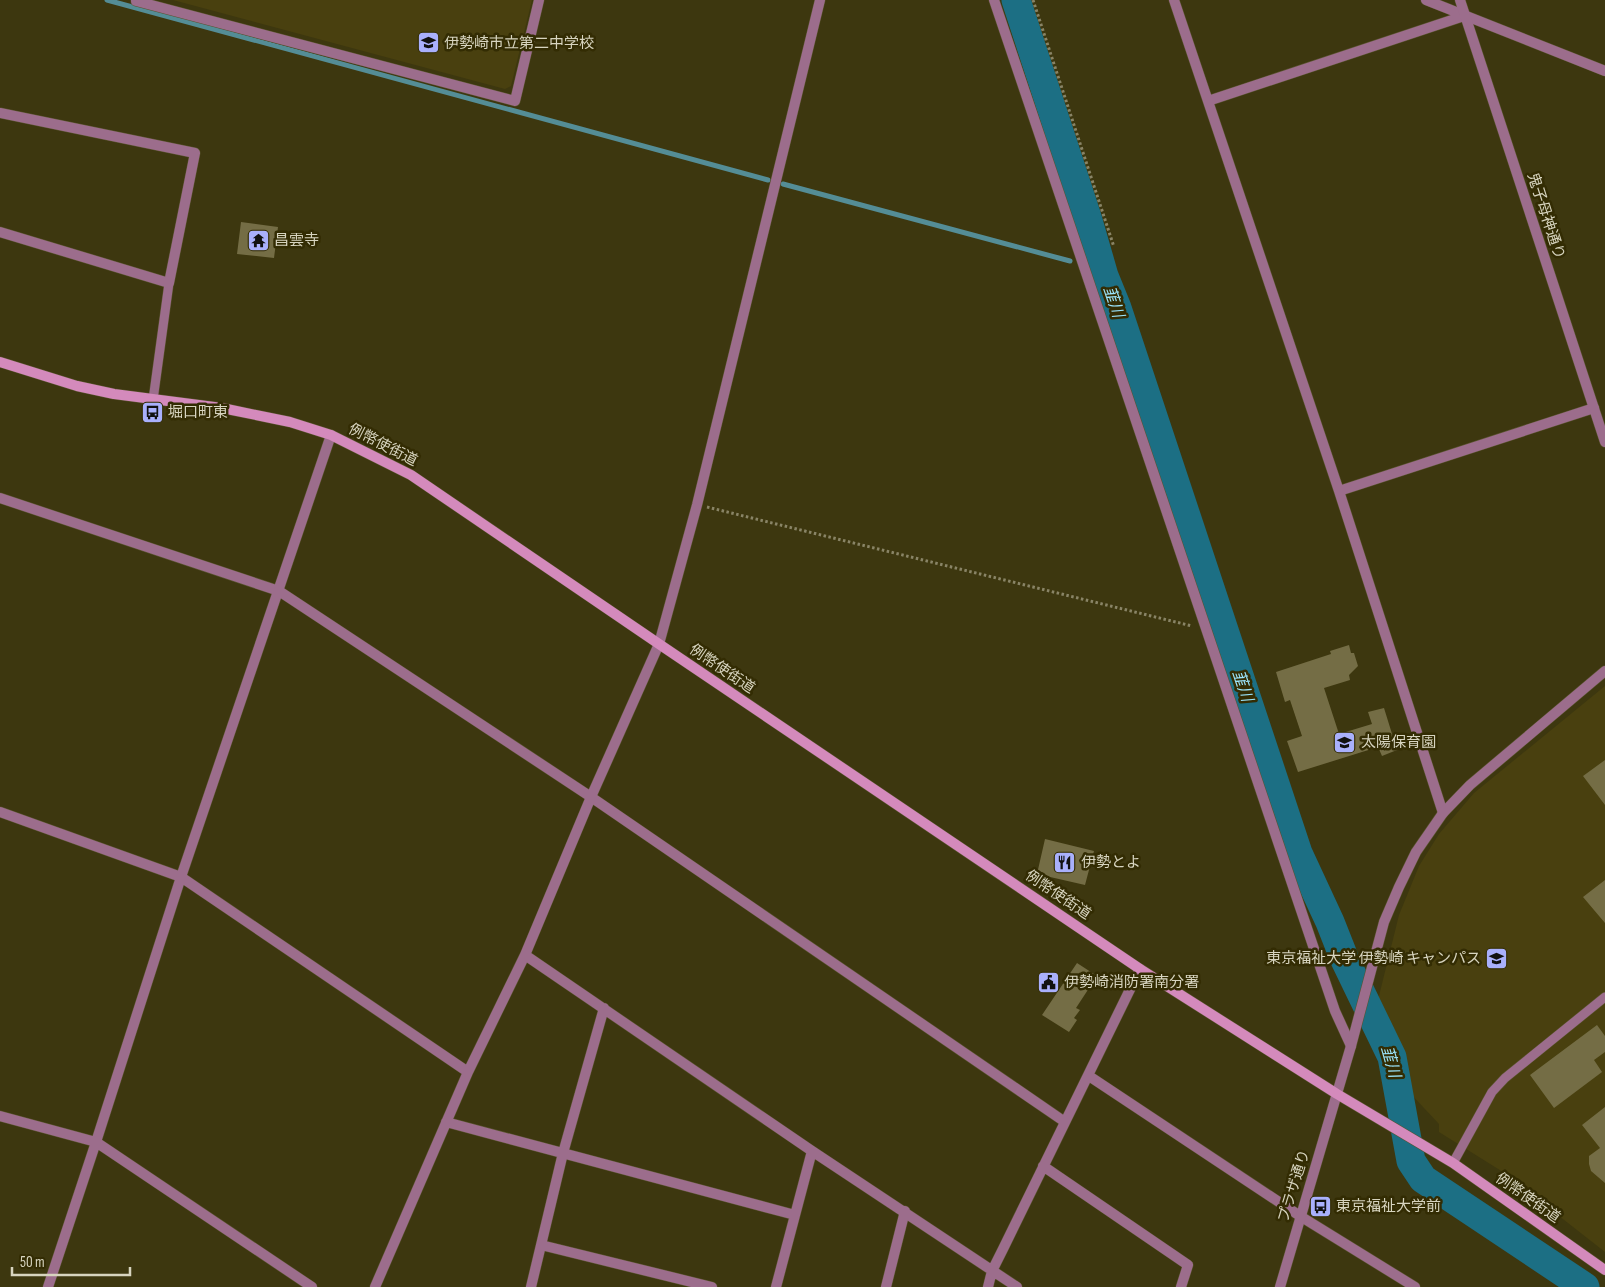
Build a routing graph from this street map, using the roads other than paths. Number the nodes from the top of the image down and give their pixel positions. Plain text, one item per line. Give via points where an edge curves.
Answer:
1 (134, 0) edge
2 (539, 0) edge
3 (820, 0) edge
4 (994, 0) edge
5 (1174, 0) edge
6 (1426, 0) edge
7 (1460, 0) edge
8 (1464, 16) junction
9 (1605, 70) edge
10 (1208, 101) junction
11 (0, 113) edge
12 (0, 232) edge
13 (168, 283) junction
14 (0, 362) edge
15 (153, 400) junction
16 (1594, 408) junction
17 (331, 435) junction
18 (1605, 442) edge
19 (1339, 491) junction
20 (0, 498) edge
21 (279, 591) junction
22 (659, 644) junction
23 (1605, 671) edge
24 (591, 797) junction
25 (0, 812) edge
26 (1444, 813) junction
27 (180, 877) junction
28 (525, 955) junction
29 (1140, 969) junction
30 (1605, 997) edge
31 (604, 1008) junction
32 (1351, 1046) junction
33 (468, 1072) junction
34 (1089, 1076) junction
35 (1337, 1094) junction
36 (0, 1116) edge
37 (446, 1122) junction
38 (1065, 1122) junction
39 (96, 1142) junction
40 (812, 1151) junction
41 (562, 1153) junction
42 (1453, 1163) junction
43 (1043, 1166) junction
44 (904, 1211) junction
45 (795, 1215) junction
46 (1300, 1216) junction
47 (541, 1245) junction
48 (1605, 1270) edge
49 (992, 1271) junction
50 (1403, 1284) edge
51 (378, 1286) edge
52 (48, 1287) edge
53 (312, 1287) edge
54 (530, 1287) edge
55 (712, 1287) edge
56 (776, 1287) edge
57 (886, 1287) edge
58 (988, 1287) edge
59 (1017, 1287) edge
60 (1181, 1287) edge
61 (1280, 1287) edge
62 (1415, 1287) edge

1 - 2 street via 514,101
3 - 22 street via 697,504
4 - 32 street via 1335,1011
5 - 10 street
6 - 8 street
7 - 8 street, 鬼子母神通り
8 - 9 street
8 - 10 street
8 - 16 street, 鬼子母神通り
10 - 19 street
11 - 13 street via 195,153
12 - 13 street
13 - 15 lane
14 - 15 main road, 例幣使街道 via 77,386
15 - 17 main road, 例幣使街道 via 255,414
16 - 18 street, 鬼子母神通り
16 - 19 street
17 - 21 street
17 - 22 main road, 例幣使街道 via 411,475
19 - 26 street
20 - 21 street
21 - 24 street
21 - 27 street
22 - 24 street
22 - 29 main road, 例幣使街道
23 - 26 street, プラザ通り via 1470,785
24 - 28 street
24 - 38 street
25 - 27 street
26 - 32 street, プラザ通り via 1416,852 1384,922
27 - 33 street
27 - 39 street
28 - 31 street
28 - 33 street
29 - 34 street
29 - 35 main road, 例幣使街道
30 - 42 lane via 1498,1085
31 - 40 street
31 - 41 street
32 - 35 street, プラザ通り
33 - 37 street
34 - 38 street
34 - 46 street
35 - 42 main road, 例幣使街道
35 - 46 street, プラザ通り
36 - 39 street
37 - 41 street
37 - 51 street
38 - 43 street
39 - 52 street
39 - 53 street
40 - 44 street
40 - 45 street
41 - 45 street
41 - 47 street
42 - 48 main road, 例幣使街道
43 - 49 street
43 - 60 street via 1188,1265
44 - 49 street
44 - 57 street
45 - 56 street
46 - 50 street
46 - 61 street, プラザ通り
47 - 54 street
47 - 55 street
49 - 58 street
49 - 59 street
50 - 62 street

